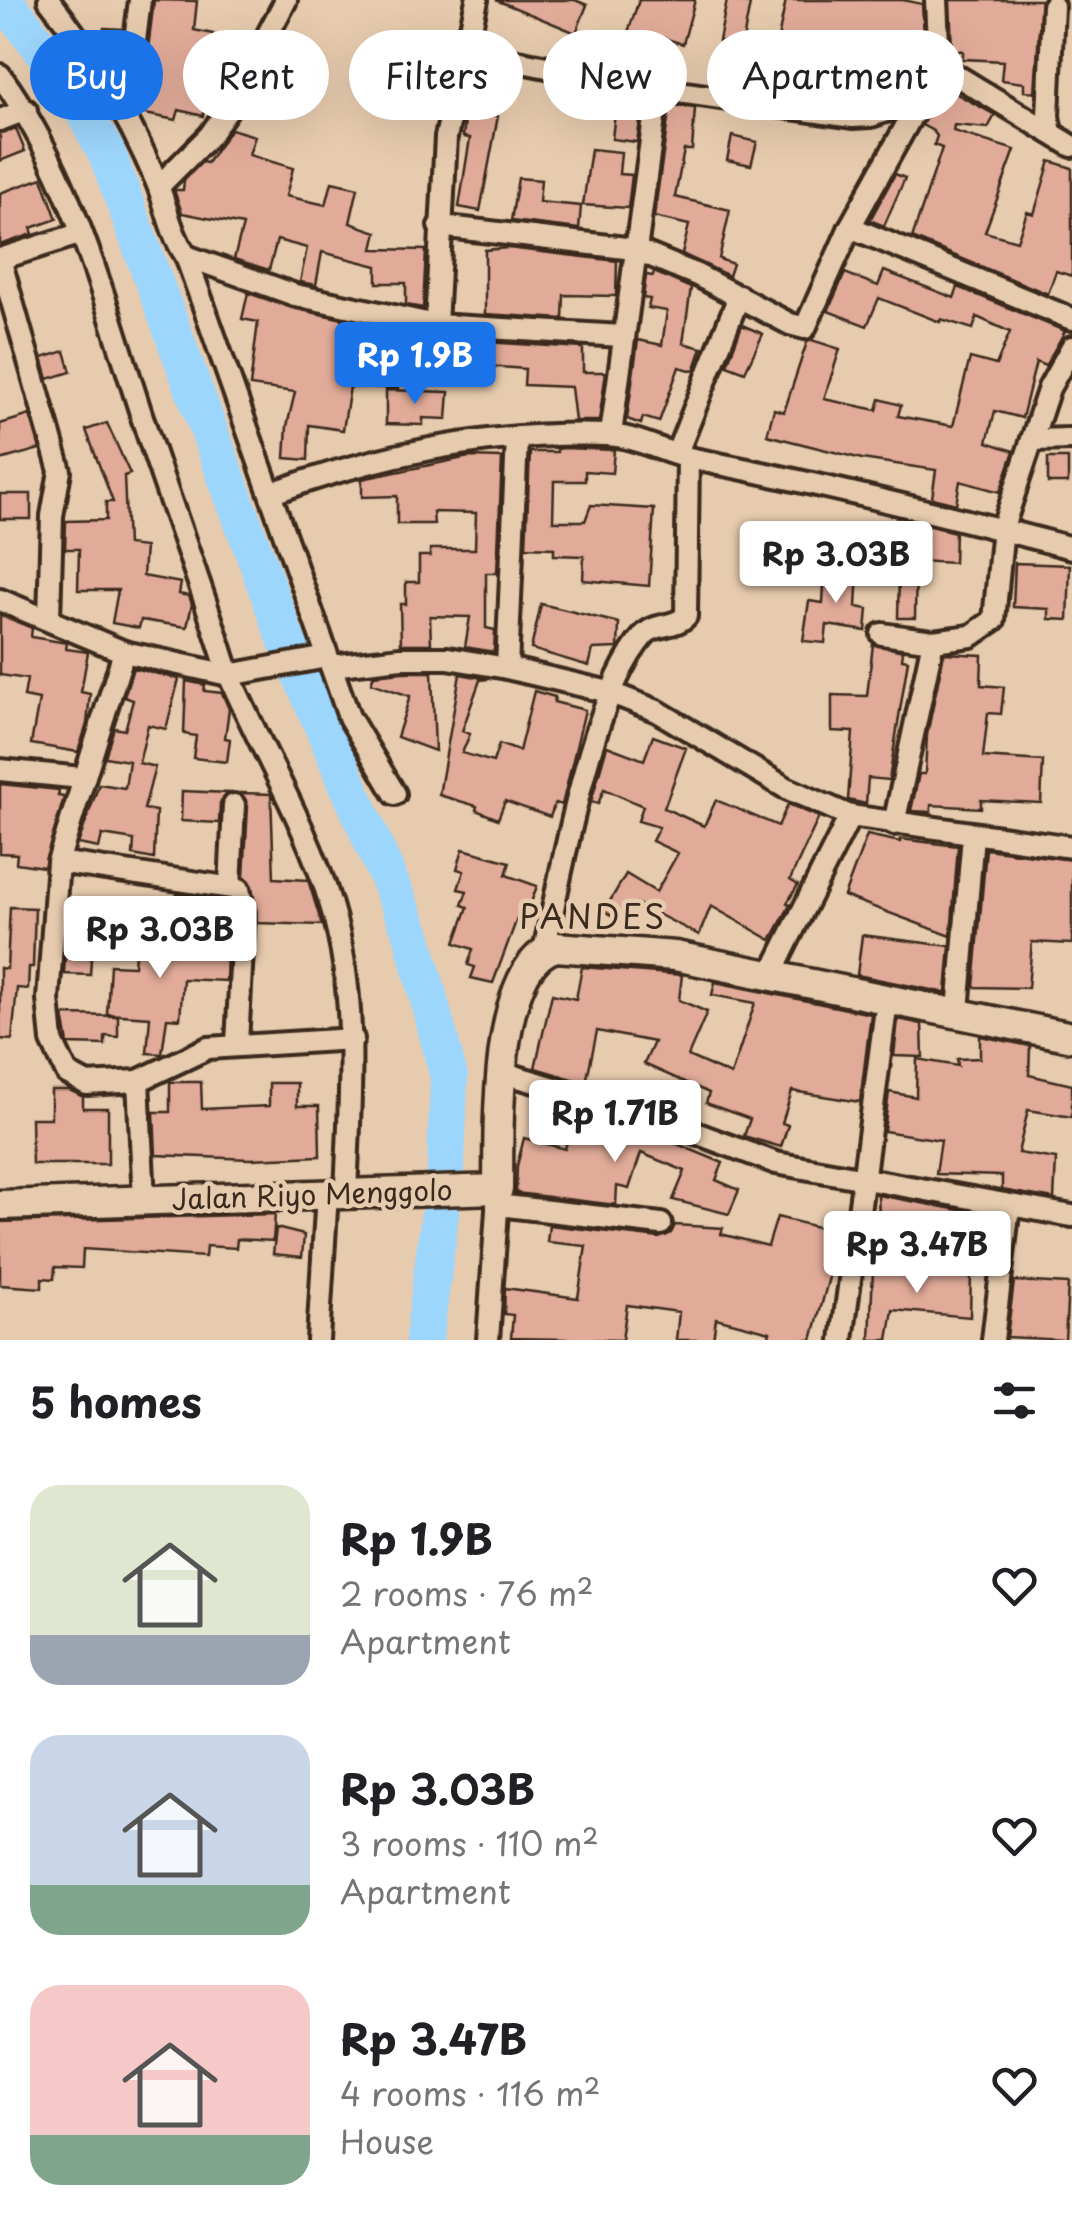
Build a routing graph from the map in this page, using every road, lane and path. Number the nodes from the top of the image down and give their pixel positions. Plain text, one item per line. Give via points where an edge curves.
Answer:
1 (49, 0) edge
2 (140, 0) edge
3 (286, 0) edge
4 (478, 0) edge
5 (936, 0) edge
6 (1054, 6) dead end
7 (73, 30) edge
8 (136, 30) edge
9 (471, 30) edge
10 (937, 30) edge
11 (0, 74) edge
12 (964, 80) edge
13 (26, 110) junction
14 (0, 120) edge
15 (129, 120) edge
16 (450, 120) edge
17 (653, 120) edge
18 (909, 120) edge
19 (1051, 133) junction
20 (1072, 146) edge
21 (159, 186) junction
22 (439, 226) junction
23 (850, 227) junction
24 (80, 234) junction
25 (634, 249) junction
26 (186, 256) junction
27 (0, 259) edge
28 (739, 296) junction
29 (1072, 318) edge
30 (436, 325) junction
31 (622, 336) junction
32 (1072, 346) edge
33 (612, 434) junction
34 (517, 438) junction
35 (1072, 439) edge
36 (1032, 440) junction
37 (682, 456) junction
38 (272, 493) junction
39 (1003, 527) junction
40 (1072, 548) edge
41 (0, 600) edge
42 (48, 618) junction
43 (882, 634) dead end
44 (934, 642) junction
45 (124, 652) junction
46 (327, 660) junction
47 (507, 668) junction
48 (229, 675) junction
49 (609, 692) junction
50 (0, 770) edge
51 (82, 778) junction
52 (395, 794) dead end
53 (234, 806) dead end
54 (850, 816) junction
55 (894, 824) junction
56 (973, 836) junction
57 (1072, 848) edge
58 (58, 862) junction
59 (230, 887) junction
60 (544, 950) junction
61 (771, 974) junction
62 (887, 1002) junction
63 (958, 1012) junction
64 (1072, 1037) edge
65 (353, 1039) junction
66 (237, 1044) junction
67 (500, 1072) junction
68 (138, 1081) junction
69 (864, 1181) junction
70 (336, 1193) junction
71 (494, 1195) junction
72 (144, 1200) junction
73 (0, 1205) edge
74 (1009, 1205) junction
75 (1072, 1216) edge
76 (661, 1224) dead end
77 (318, 1340) edge
78 (488, 1340) edge
79 (842, 1340) edge
80 (993, 1340) edge

1 - 7 street
2 - 8 street
3 - 21 street via 210,136
4 - 9 street
5 - 10 street
6 - 19 street
11 - 13 street
12 - 19 street
13 - 14 street
13 - 24 street
15 - 21 street
16 - 22 street
17 - 25 street
18 - 23 street
19 - 20 street
21 - 26 street via 173,237
22 - 25 street
22 - 30 street
23 - 28 street via 804,328
23 - 29 street
24 - 27 street
24 - 48 street
25 - 28 street
25 - 31 street
26 - 30 street via 296,295
26 - 38 street
27 - 42 street via 60,470
28 - 37 street
30 - 31 street
31 - 33 street
32 - 36 street
33 - 34 street
33 - 37 street
34 - 38 street via 384,456
34 - 47 street
35 - 36 street
36 - 39 street
37 - 39 street
37 - 49 street via 686,616 646,633
38 - 46 street
39 - 40 street
39 - 44 street via 994,620 971,636
41 - 42 street
42 - 45 street
43 - 44 street
44 - 55 street
45 - 48 street
45 - 51 street
46 - 47 street via 425,657
46 - 48 street
46 - 52 street via 349,718
47 - 49 street
48 - 65 street via 330,904
49 - 54 street via 657,711 786,788
49 - 60 street
50 - 51 street
51 - 58 street
53 - 59 street
54 - 55 street
54 - 61 street
55 - 56 street
56 - 57 street
56 - 63 street
58 - 59 street
58 - 68 street via 48,999 57,1056 76,1082
59 - 66 street via 241,891 244,913
60 - 61 street via 619,950
60 - 67 street via 516,995
61 - 62 street
62 - 63 street
62 - 69 street
63 - 64 street
65 - 66 street
65 - 70 street
66 - 68 street via 208,1048
67 - 69 street via 650,1116 776,1163
67 - 71 street
68 - 72 street
69 - 74 street
69 - 79 street
70 - 71 street, Jalan Riyo Menggolo
70 - 72 street, Jalan Riyo Menggolo
70 - 77 street
71 - 76 street
71 - 78 street
72 - 73 street, Jalan Riyo Menggolo
74 - 75 street
74 - 80 street

